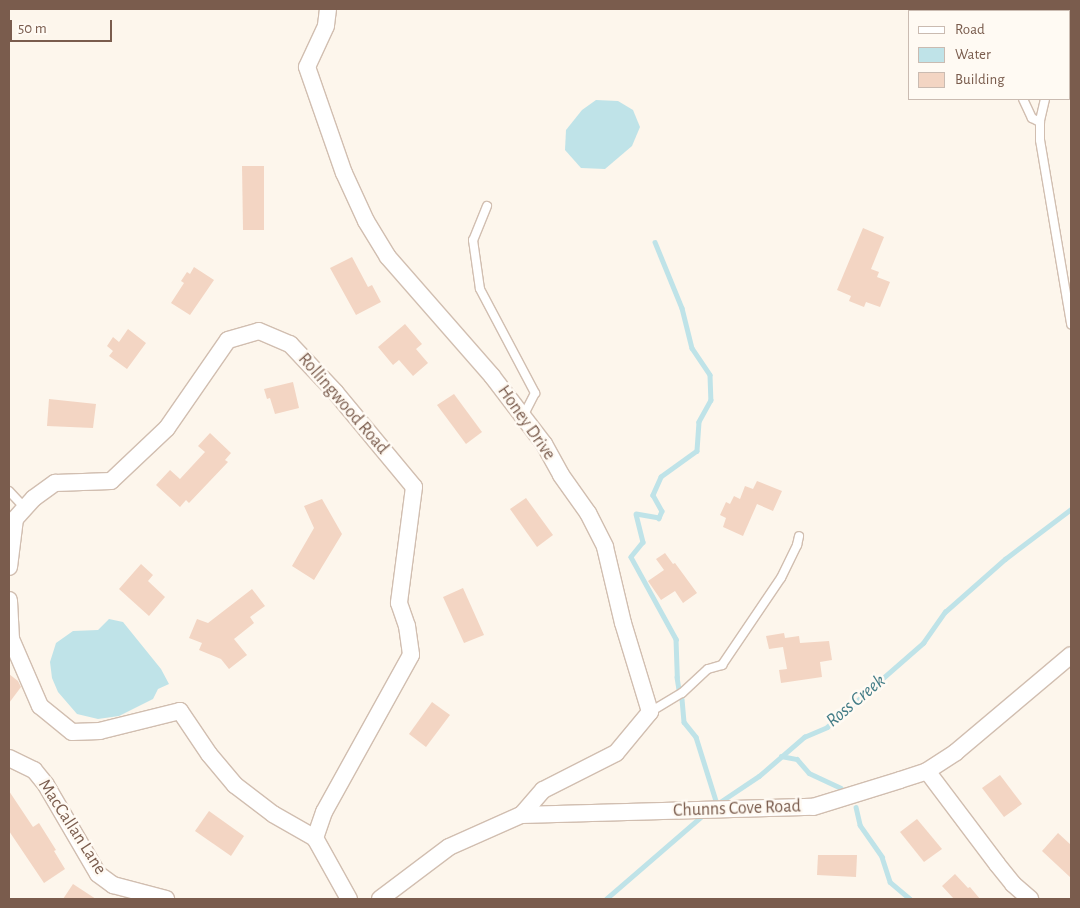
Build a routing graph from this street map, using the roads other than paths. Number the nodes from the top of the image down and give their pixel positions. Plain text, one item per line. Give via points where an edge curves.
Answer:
1 (328, 9) edge
2 (1023, 100) edge
3 (1045, 100) edge
4 (1040, 122) junction
5 (487, 206) dead end
6 (1071, 324) edge
7 (523, 417) junction
8 (9, 491) edge
9 (25, 508) junction
10 (799, 536) dead end
11 (9, 568) edge
12 (9, 600) edge
13 (1071, 655) edge
14 (650, 712) junction
15 (9, 758) edge
16 (927, 771) junction
17 (521, 815) junction
18 (315, 838) junction
19 (166, 899) edge
20 (349, 899) edge
21 (380, 899) edge
22 (1030, 899) edge

1 - 7 street, Honey Drive via 326,26 307,67 344,173 366,220 388,257 492,376
2 - 4 lane via 1032,118
3 - 4 lane
4 - 6 lane via 1040,140
5 - 7 lane via 473,240 480,290 535,393
7 - 14 street, Honey Drive via 588,513 604,547
8 - 9 lane
9 - 11 street, Rollingwood Road via 15,519
9 - 18 street, Rollingwood Road via 56,483 111,481 167,428 228,340 259,331 290,344 336,393 414,487 399,603 411,655 324,812
10 - 14 lane via 781,578 722,665 708,669 682,693
12 - 18 street via 11,639 40,706 72,732 100,732 180,711 209,754 236,785 273,814
13 - 16 street, Chunns Cove Road via 980,734
14 - 17 street via 616,753 543,790
15 - 19 street, MacCallan Lane via 34,770 46,785 98,874 113,885
16 - 17 street, Chunns Cove Road via 813,807
16 - 22 street via 1013,884
17 - 21 street, Chunns Cove Road via 449,847
18 - 20 street

